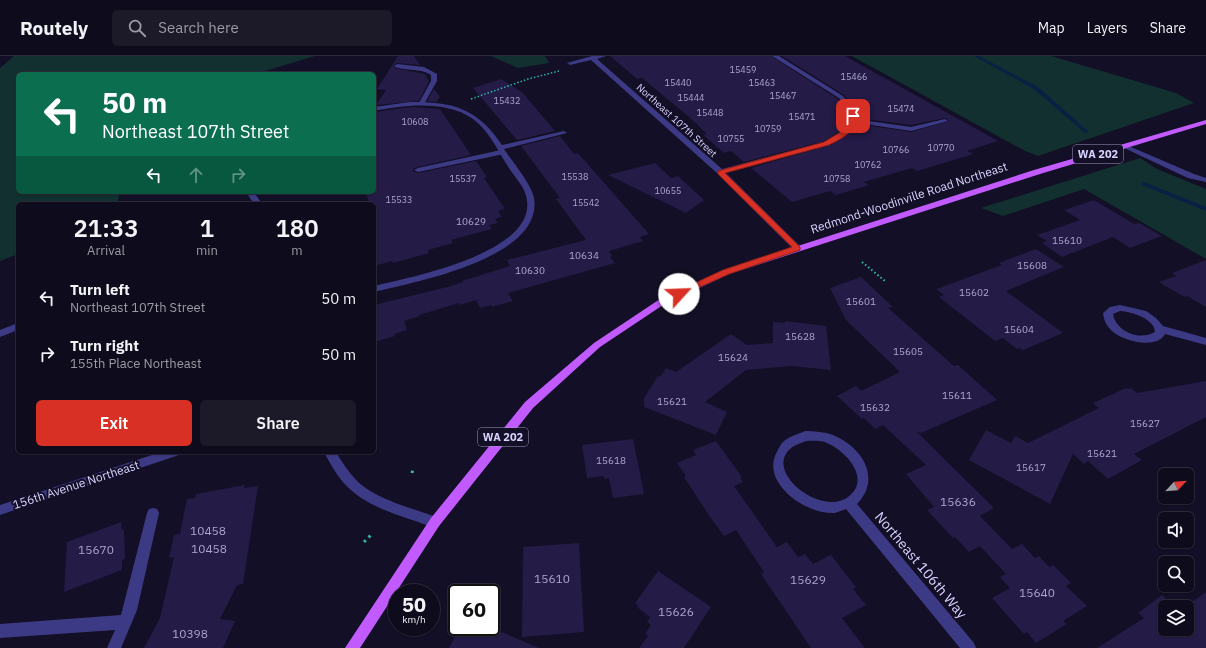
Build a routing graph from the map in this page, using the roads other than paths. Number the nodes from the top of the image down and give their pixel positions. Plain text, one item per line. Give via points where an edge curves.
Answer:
1 (603, 56) edge
2 (776, 56) edge
3 (592, 58) junction
4 (570, 63) dead end
5 (397, 66) dead end
6 (424, 103) junction
7 (376, 109) edge
8 (854, 121) junction
9 (945, 121) dead end
10 (1206, 122) edge
11 (564, 133) dead end
12 (1124, 146) junction
13 (500, 150) junction
14 (418, 170) dead end
15 (721, 172) junction
16 (1206, 180) edge
17 (797, 248) junction
18 (376, 289) edge
19 (16, 327) edge
20 (1160, 329) junction
21 (0, 334) edge
22 (1206, 342) edge
23 (169, 454) edge
24 (331, 454) edge
25 (849, 503) junction
26 (0, 510) edge
27 (153, 513) dead end
28 (435, 522) junction
29 (125, 622) junction
30 (0, 631) edge
31 (114, 648) edge
32 (352, 648) edge
33 (969, 648) edge

1 - 3 street
2 - 8 street via 841,97
3 - 4 street
3 - 15 street, Northeast 107th Street
5 - 6 street via 426,68 434,74 434,81
6 - 7 street
6 - 13 street via 449,107 471,115 486,129
8 - 9 street via 919,129
8 - 15 street via 846,132 827,144
10 - 12 main road, Redmond-Woodinville Road Northeast / WA 202
11 - 13 street
12 - 16 street via 1191,176
12 - 17 main road, Redmond-Woodinville Road Northeast / WA 202
13 - 14 street
13 - 18 street via 529,193 531,207 518,234 484,256 456,267
15 - 17 street, Northeast 107th Street
17 - 28 main road, Redmond-Woodinville Road Northeast / WA 202 via 726,272 660,303 597,345 529,405
19 - 21 street
20 - 20 street via 1149,317 1135,310 1120,308 1108,313 1111,324 1138,339 1155,338 1160,334
20 - 22 street
23 - 26 street, 156th Avenue Northeast
24 - 28 street via 357,489
25 - 25 street via 858,496 863,487 864,476 853,454 831,440 818,436 805,436 785,445 779,454 780,475 796,496 809,503 823,506
25 - 33 street, Northeast 106th Way
27 - 29 street
28 - 32 main road, Redmond-Woodinville Road Northeast / WA 202
29 - 30 street
29 - 31 street

